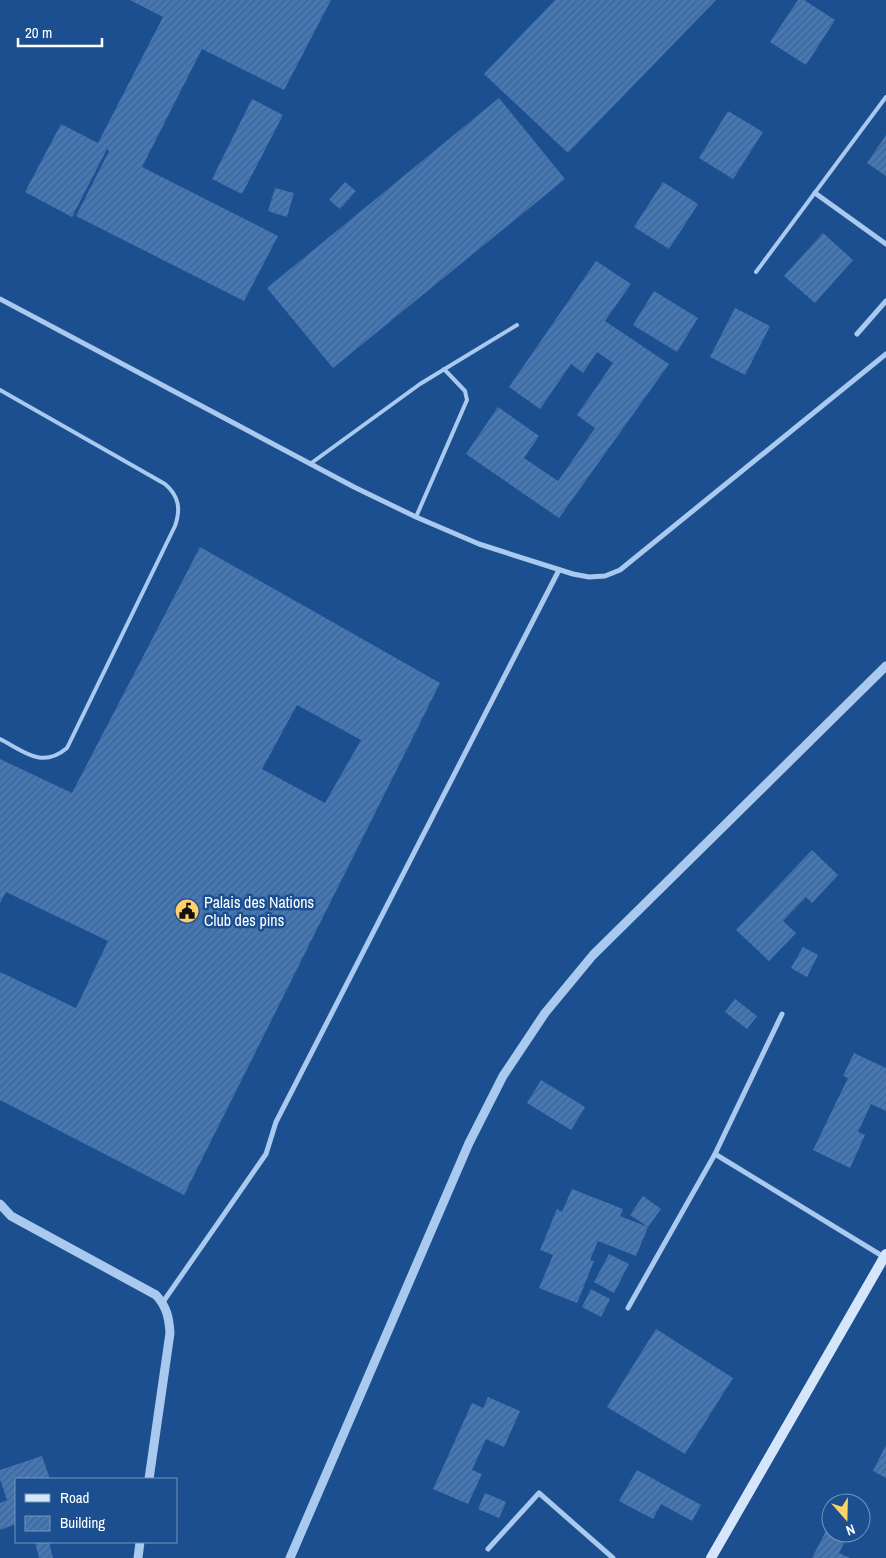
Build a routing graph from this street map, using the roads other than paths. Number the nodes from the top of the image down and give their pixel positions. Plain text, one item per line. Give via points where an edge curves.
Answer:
1 (886, 97) edge
2 (815, 193) junction
3 (886, 244) edge
4 (756, 272) dead end
5 (0, 299) edge
6 (886, 302) edge
7 (517, 324) dead end
8 (857, 334) dead end
9 (886, 354) edge
10 (444, 369) junction
11 (0, 390) edge
12 (310, 464) junction
13 (416, 517) junction
14 (559, 570) junction
15 (886, 666) edge
16 (0, 739) edge
17 (782, 1014) dead end
18 (715, 1154) junction
19 (0, 1204) edge
20 (0, 1215) edge
21 (11, 1216) junction
22 (885, 1256) edge
23 (163, 1302) junction
24 (628, 1308) dead end
25 (149, 1478) edge
26 (140, 1543) edge
27 (488, 1549) dead end
28 (138, 1558) edge
29 (290, 1558) edge
30 (613, 1558) edge
31 (711, 1558) edge

1 - 2 lane
2 - 3 street
2 - 4 lane
5 - 12 street
6 - 8 street
7 - 10 lane
9 - 14 street via 620,570 605,576 589,577
10 - 12 lane
10 - 13 lane via 465,391 467,400
11 - 16 lane via 165,484 177,498 179,508 174,526 67,748 53,757 36,758
12 - 13 street
13 - 14 street via 479,544
14 - 23 street via 276,1122 266,1154
15 - 29 street via 593,955 545,1013 503,1076 469,1143
17 - 18 street
18 - 22 street
18 - 24 street
19 - 21 street
20 - 21 street
21 - 23 street via 156,1295
22 - 31 main road
23 - 25 street via 170,1333
26 - 28 street
27 - 30 street via 538,1493

